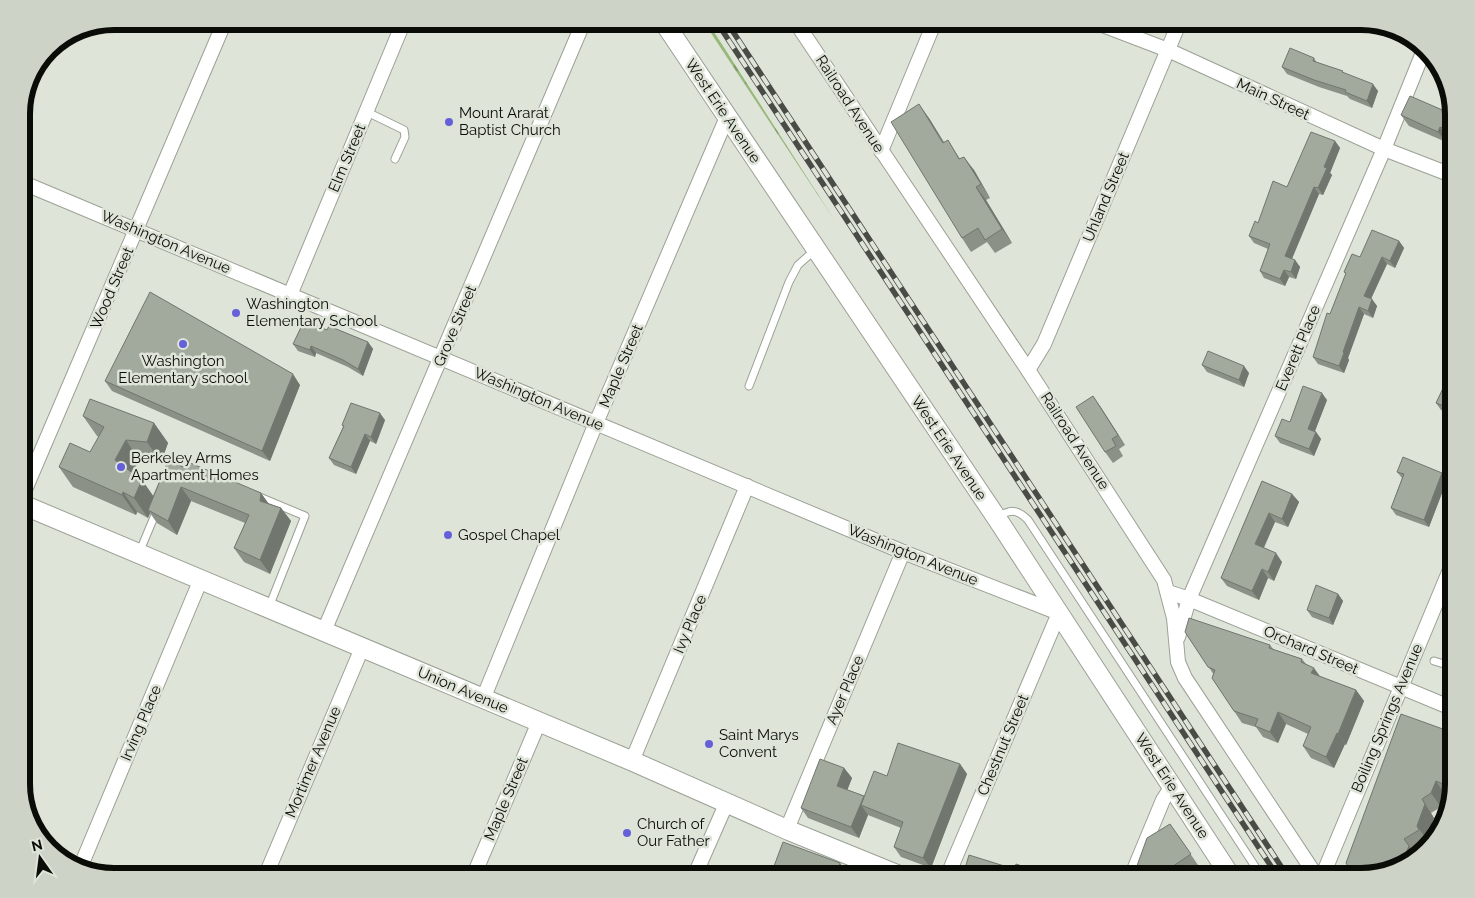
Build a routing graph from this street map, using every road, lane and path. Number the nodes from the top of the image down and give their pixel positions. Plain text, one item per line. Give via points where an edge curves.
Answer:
1 (221, 30) edge
2 (400, 30) edge
3 (580, 30) edge
4 (669, 30) edge
5 (801, 30) edge
6 (931, 30) edge
7 (1116, 30) edge
8 (1176, 30) edge
9 (1168, 50) junction
10 (1421, 56) edge
11 (367, 112) junction
12 (727, 118) junction
13 (1384, 149) junction
14 (881, 151) junction
15 (396, 159) dead end
16 (1445, 173) edge
17 (30, 186) edge
18 (137, 230) junction
19 (815, 249) junction
20 (290, 295) junction
21 (441, 358) junction
22 (1028, 370) junction
23 (749, 386) dead end
24 (596, 423) junction
25 (30, 478) edge
26 (747, 486) junction
27 (252, 494) edge
28 (161, 500) edge
29 (30, 508) edge
30 (996, 517) junction
31 (903, 552) junction
32 (139, 553) junction
33 (201, 580) junction
34 (1445, 581) edge
35 (1168, 592) junction
36 (1189, 599) junction
37 (268, 608) junction
38 (1059, 613) junction
39 (324, 631) junction
40 (1176, 647) junction
41 (362, 648) junction
42 (1434, 660) dead end
43 (1445, 664) edge
44 (1400, 688) junction
45 (484, 698) junction
46 (1445, 706) edge
47 (539, 722) junction
48 (632, 761) junction
49 (1172, 786) junction
50 (727, 802) junction
51 (788, 833) junction
52 (82, 862) edge
53 (269, 868) edge
54 (477, 868) edge
55 (698, 868) edge
56 (879, 868) edge
57 (951, 868) edge
58 (1134, 868) edge
59 (1225, 868) edge
60 (1256, 868) edge
61 (1311, 868) edge
62 (1326, 868) edge

1 - 18 street, Wood Street
2 - 11 street, Elm Street
3 - 21 street, Grove Street
4 - 12 street, West Erie Avenue
5 - 14 street, Railroad Avenue
6 - 14 street
7 - 9 street, Main Street
8 - 9 street, Uhland Street
9 - 13 street, Main Street
9 - 22 street, Uhland Street via 1044,344
10 - 13 street, Everett Place
11 - 15 lane via 404,130 405,137
11 - 20 street, Elm Street
12 - 19 street, West Erie Avenue
12 - 24 street, Maple Street
13 - 16 street, Main Street
13 - 36 street, Everett Place
14 - 22 street, Railroad Avenue
17 - 18 street, Washington Avenue
18 - 20 street, Washington Avenue
18 - 25 street, Wood Street
19 - 23 lane via 798,265 789,282
19 - 30 street, West Erie Avenue
20 - 21 street, Washington Avenue
21 - 24 street, Washington Avenue
21 - 39 street, Grove Street
22 - 35 street, Railroad Avenue via 1164,580
24 - 26 street, Washington Avenue
24 - 45 street, Maple Street
26 - 31 street, Washington Avenue
26 - 48 street, Ivy Place
27 - 37 lane via 305,516
28 - 32 lane
29 - 32 street, Union Avenue
30 - 38 street, West Erie Avenue
30 - 60 lane via 1011,511 1028,520
31 - 38 street, Washington Avenue
31 - 51 street, Ayer Place
32 - 33 street, Union Avenue
33 - 37 street, Union Avenue
33 - 52 street, Irving Place
34 - 44 street, Boiling Springs Avenue
35 - 36 street, Orchard Street
35 - 40 street, Railroad Avenue
36 - 40 street, Everett Place
36 - 44 street, Orchard Street
37 - 39 street, Union Avenue
38 - 49 street, West Erie Avenue
38 - 57 street, Chestnut Street
39 - 41 street, Union Avenue
40 - 61 street, Railroad Avenue via 1185,678
41 - 45 street, Union Avenue
41 - 53 street, Mortimer Avenue
42 - 43 lane
44 - 46 street, Orchard Street
44 - 62 street, Boiling Springs Avenue
45 - 47 street, Union Avenue
47 - 48 street, Union Avenue
47 - 54 street, Maple Street
48 - 50 street, Union Avenue
49 - 58 street
49 - 59 street, West Erie Avenue
50 - 51 street, Union Avenue
50 - 55 street
51 - 56 street, Union Avenue

